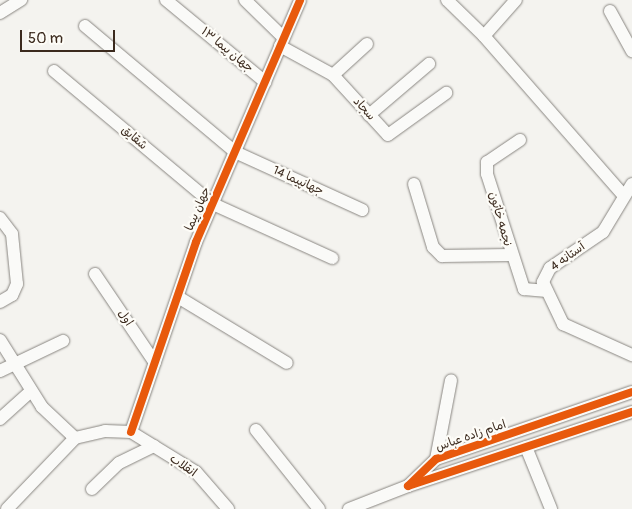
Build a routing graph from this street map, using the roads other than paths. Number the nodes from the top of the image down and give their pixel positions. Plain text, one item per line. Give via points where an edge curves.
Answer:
1 (21, 0) edge
2 (166, 0) edge
3 (245, 0) edge
4 (300, 0) edge
5 (447, 0) edge
6 (516, 0) edge
7 (610, 10) dead end
8 (0, 13) edge
9 (85, 26) dead end
10 (484, 36) junction
11 (282, 42) junction
12 (367, 44) dead end
13 (632, 51) edge
14 (429, 64) dead end
15 (54, 71) dead end
16 (333, 75) junction
17 (265, 82) junction
18 (446, 93) dead end
19 (369, 114) junction
20 (520, 140) dead end
21 (235, 152) junction
22 (414, 184) dead end
23 (632, 184) edge
24 (623, 195) junction
25 (213, 204) junction
26 (362, 210) dead end
27 (0, 218) edge
28 (510, 255) junction
29 (332, 258) dead end
30 (95, 274) dead end
31 (547, 292) junction
32 (178, 297) junction
33 (0, 302) edge
34 (0, 340) edge
35 (63, 341) dead end
36 (632, 356) edge
37 (155, 363) junction
38 (287, 363) dead end
39 (14, 365) junction
40 (0, 372) edge
41 (451, 380) dead end
42 (31, 391) junction
43 (632, 392) edge
44 (632, 412) edge
45 (0, 419) edge
46 (256, 430) dead end
47 (131, 432) junction
48 (75, 438) junction
49 (154, 446) junction
50 (526, 447) junction
51 (436, 459) junction
52 (408, 486) junction
53 (92, 489) dead end
54 (7, 509) edge
55 (228, 509) edge
56 (320, 509) edge
57 (349, 509) edge
58 (551, 509) edge

1 - 8 street
2 - 17 street, جهان پیما ۱۳
3 - 11 street, سجاد
4 - 11 street, جهان پیما
5 - 10 street
6 - 10 street
7 - 13 street
9 - 21 street, جهانپیما 14
10 - 24 street
11 - 16 street, سجاد
11 - 17 street, جهان پیما
12 - 16 street
14 - 19 street
15 - 25 street, شقایق
16 - 19 street, سجاد
17 - 21 street, جهان پیما
18 - 19 street, سجاد via 388,135
20 - 28 street, نجمه خاتون via 487,162
21 - 25 street, جهان پیما
21 - 26 street, جهانپیما 14
22 - 28 street via 432,247 442,256
23 - 24 street, آستانه 4
24 - 31 street, آستانه 4 via 603,232 550,268 544,282
25 - 29 street, شقایق
25 - 32 street, جهان پیما
27 - 33 street via 12,234 17,284 12,294
28 - 31 street, نجمه خاتون via 524,289
30 - 37 street, اول
31 - 36 street via 563,324
32 - 37 street, جهان پیما
32 - 38 street
34 - 39 street
35 - 39 street
37 - 47 street, جهان پیما
39 - 40 street
39 - 42 street
41 - 51 street
42 - 45 street
42 - 48 street
43 - 51 street, امام زاده عباس
44 - 50 street, امام زاده عباس
46 - 56 street
47 - 48 street via 106,431
47 - 49 street, انقلاب
48 - 54 street
49 - 53 street via 119,463
49 - 55 street, انقلاب via 196,472
50 - 52 street, امام زاده عباس
50 - 58 street
51 - 52 street, امام زاده عباس
52 - 57 street, امام زاده عباس

